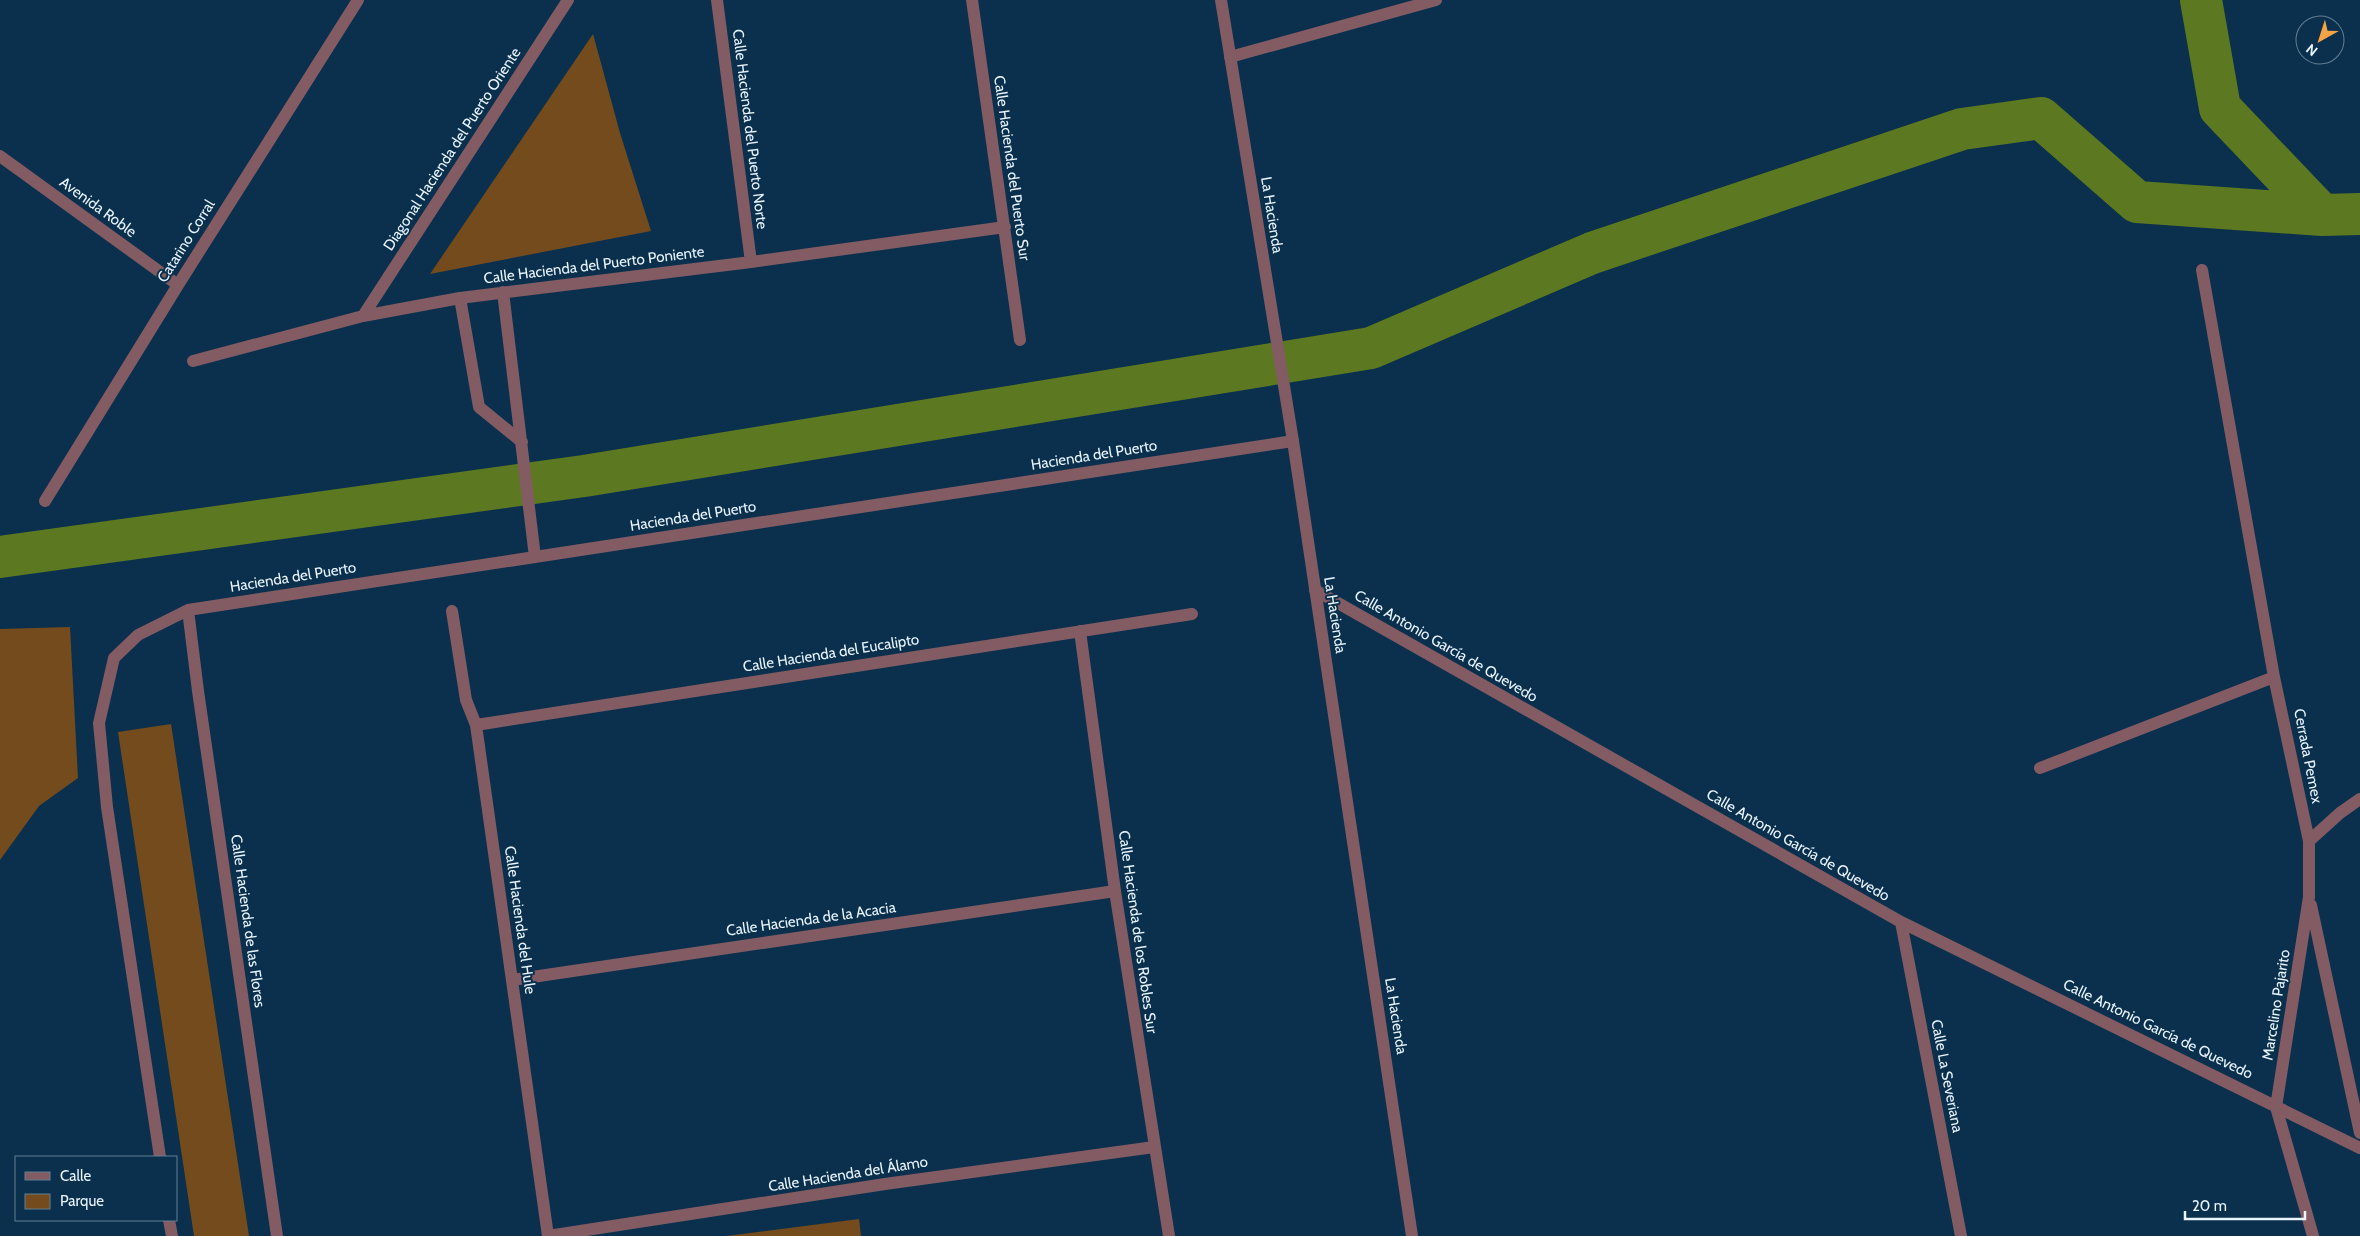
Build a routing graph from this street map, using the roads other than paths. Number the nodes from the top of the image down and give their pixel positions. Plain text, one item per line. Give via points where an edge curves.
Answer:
1 (358, 0) edge
2 (568, 0) edge
3 (717, 0) edge
4 (972, 0) edge
5 (1221, 0) edge
6 (1436, 0) edge
7 (1230, 57) junction
8 (0, 156) edge
9 (1005, 227) junction
10 (751, 262) junction
11 (2202, 270) dead end
12 (178, 285) junction
13 (503, 292) junction
14 (460, 298) junction
15 (363, 316) junction
16 (1020, 340) dead end
17 (193, 361) dead end
18 (1292, 439) junction
19 (522, 442) junction
20 (45, 501) dead end
21 (535, 557) junction
22 (1315, 590) junction
23 (188, 610) junction
24 (452, 611) dead end
25 (1192, 614) dead end
26 (1080, 631) junction
27 (2274, 677) junction
28 (476, 725) junction
29 (2040, 768) dead end
30 (2360, 799) edge
31 (2309, 841) junction
32 (1115, 891) junction
33 (2309, 897) junction
34 (1901, 922) junction
35 (512, 980) junction
36 (2276, 1107) junction
37 (2360, 1133) edge
38 (1154, 1146) junction
39 (2360, 1148) edge
40 (160, 1156) edge
41 (169, 1221) edge
42 (172, 1236) edge
43 (277, 1236) edge
44 (548, 1236) edge
45 (1168, 1236) edge
46 (1412, 1236) edge
47 (1961, 1236) edge
48 (2313, 1236) edge

1 - 12 street, Catarino Corral
2 - 15 street, Diagonal Hacienda del Puerto Oriente
3 - 10 street, Calle Hacienda del Puerto Norte
4 - 9 street, Calle Hacienda del Puerto Sur
5 - 7 street, La Hacienda
6 - 7 street
7 - 18 street, La Hacienda
8 - 12 street, Avenida Roble
9 - 10 street, Calle Hacienda del Puerto Poniente
9 - 16 street, Calle Hacienda del Puerto Sur
10 - 13 street, Calle Hacienda del Puerto Poniente
11 - 27 street, Cerrada Pemex
12 - 20 street, Catarino Corral
13 - 14 street, Calle Hacienda del Puerto Poniente
13 - 19 street
14 - 15 street, Calle Hacienda del Puerto Poniente
14 - 19 street via 479,407
15 - 17 street, Calle Hacienda del Puerto Poniente
18 - 21 street, Hacienda del Puerto
18 - 22 street, La Hacienda
19 - 21 street
21 - 23 street, Hacienda del Puerto
22 - 34 street, Calle Antonio García de Quevedo
22 - 46 street, La Hacienda
23 - 40 street, Hacienda del Puerto via 138,635 114,658 99,723 107,807
23 - 43 street, Calle Hacienda de las Flores
24 - 28 street, Calle Hacienda del Hule via 466,700
25 - 26 street, Calle Hacienda del Eucalipto
26 - 28 street, Calle Hacienda del Eucalipto
26 - 32 street, Calle Hacienda de los Robles Sur
27 - 29 street
27 - 31 street, Cerrada Pemex
28 - 35 street, Calle Hacienda del Hule
30 - 31 street
31 - 33 street, Marcelino Pajarito
32 - 35 street, Calle Hacienda de la Acacia
32 - 38 street, Calle Hacienda de los Robles Sur
33 - 36 street, Marcelino Pajarito
33 - 37 street
34 - 36 street, Calle Antonio García de Quevedo
34 - 47 street, Calle La Severiana
35 - 44 street, Calle Hacienda del Hule
36 - 39 street
36 - 48 street, Marcelino Pajarito
38 - 44 street, Calle Hacienda del Álamo
38 - 45 street, Calle Hacienda de los Robles Sur
41 - 42 street

